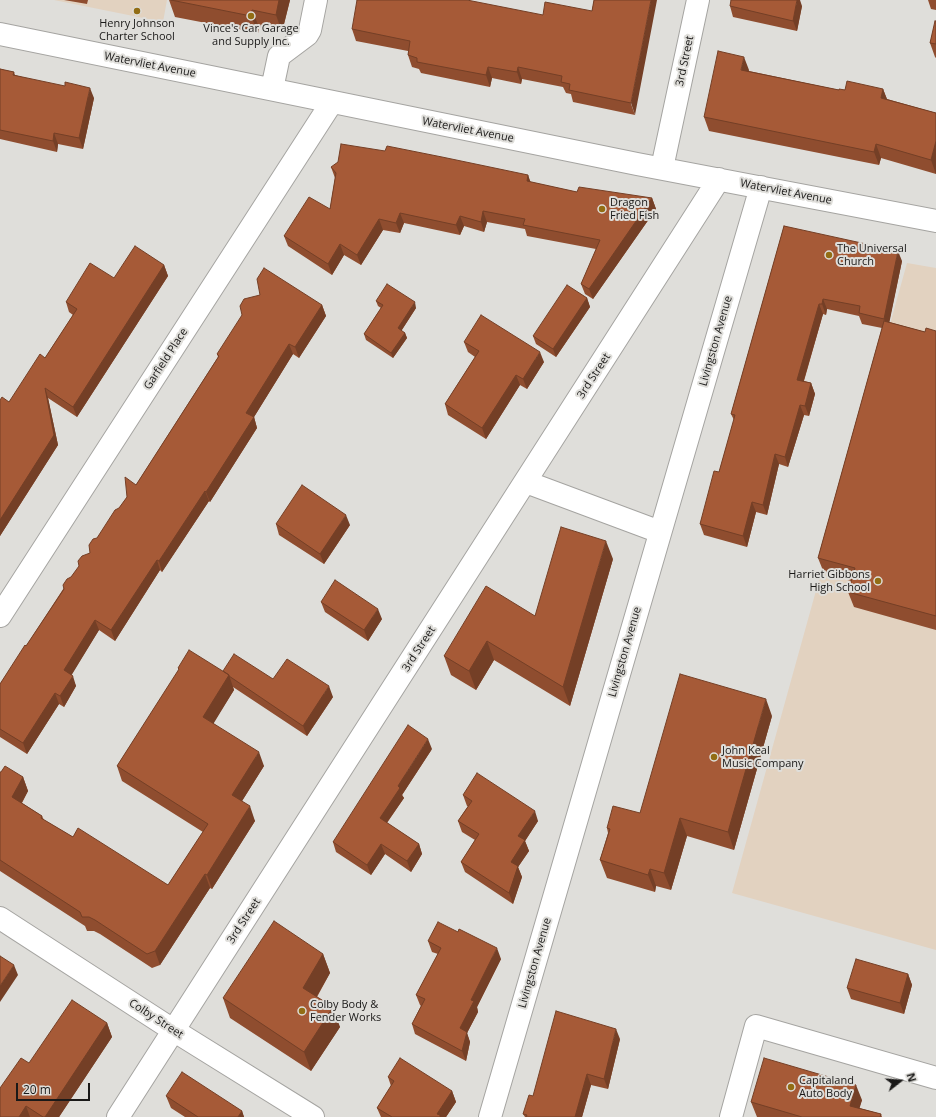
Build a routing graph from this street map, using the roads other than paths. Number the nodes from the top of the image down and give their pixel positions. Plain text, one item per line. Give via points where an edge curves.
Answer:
1 (316, 0) edge
2 (698, 0) edge
3 (0, 34) edge
4 (272, 89) junction
5 (332, 102) junction
6 (662, 168) junction
7 (719, 179) junction
8 (761, 188) junction
9 (936, 221) edge
10 (526, 482) junction
11 (660, 532) junction
12 (0, 616) edge
13 (0, 918) edge
14 (174, 1030) junction
15 (936, 1078) edge
16 (118, 1117) edge
17 (313, 1117) edge
18 (490, 1117) edge
19 (731, 1117) edge

1 - 4 street via 307,35 279,56
2 - 6 street, 3rd Street
3 - 4 street, Watervliet Avenue
4 - 5 street, Watervliet Avenue
5 - 6 street, Watervliet Avenue
5 - 12 street, Garfield Place
6 - 7 street, Watervliet Avenue
7 - 8 street, Watervliet Avenue
7 - 10 street, 3rd Street
8 - 9 street, Watervliet Avenue
8 - 11 street, Livingston Avenue
10 - 11 street
10 - 14 street, 3rd Street
11 - 18 street, Livingston Avenue
13 - 14 street, Colby Street
14 - 16 street, 3rd Street
14 - 17 street, Colby Street
15 - 19 street via 756,1026

